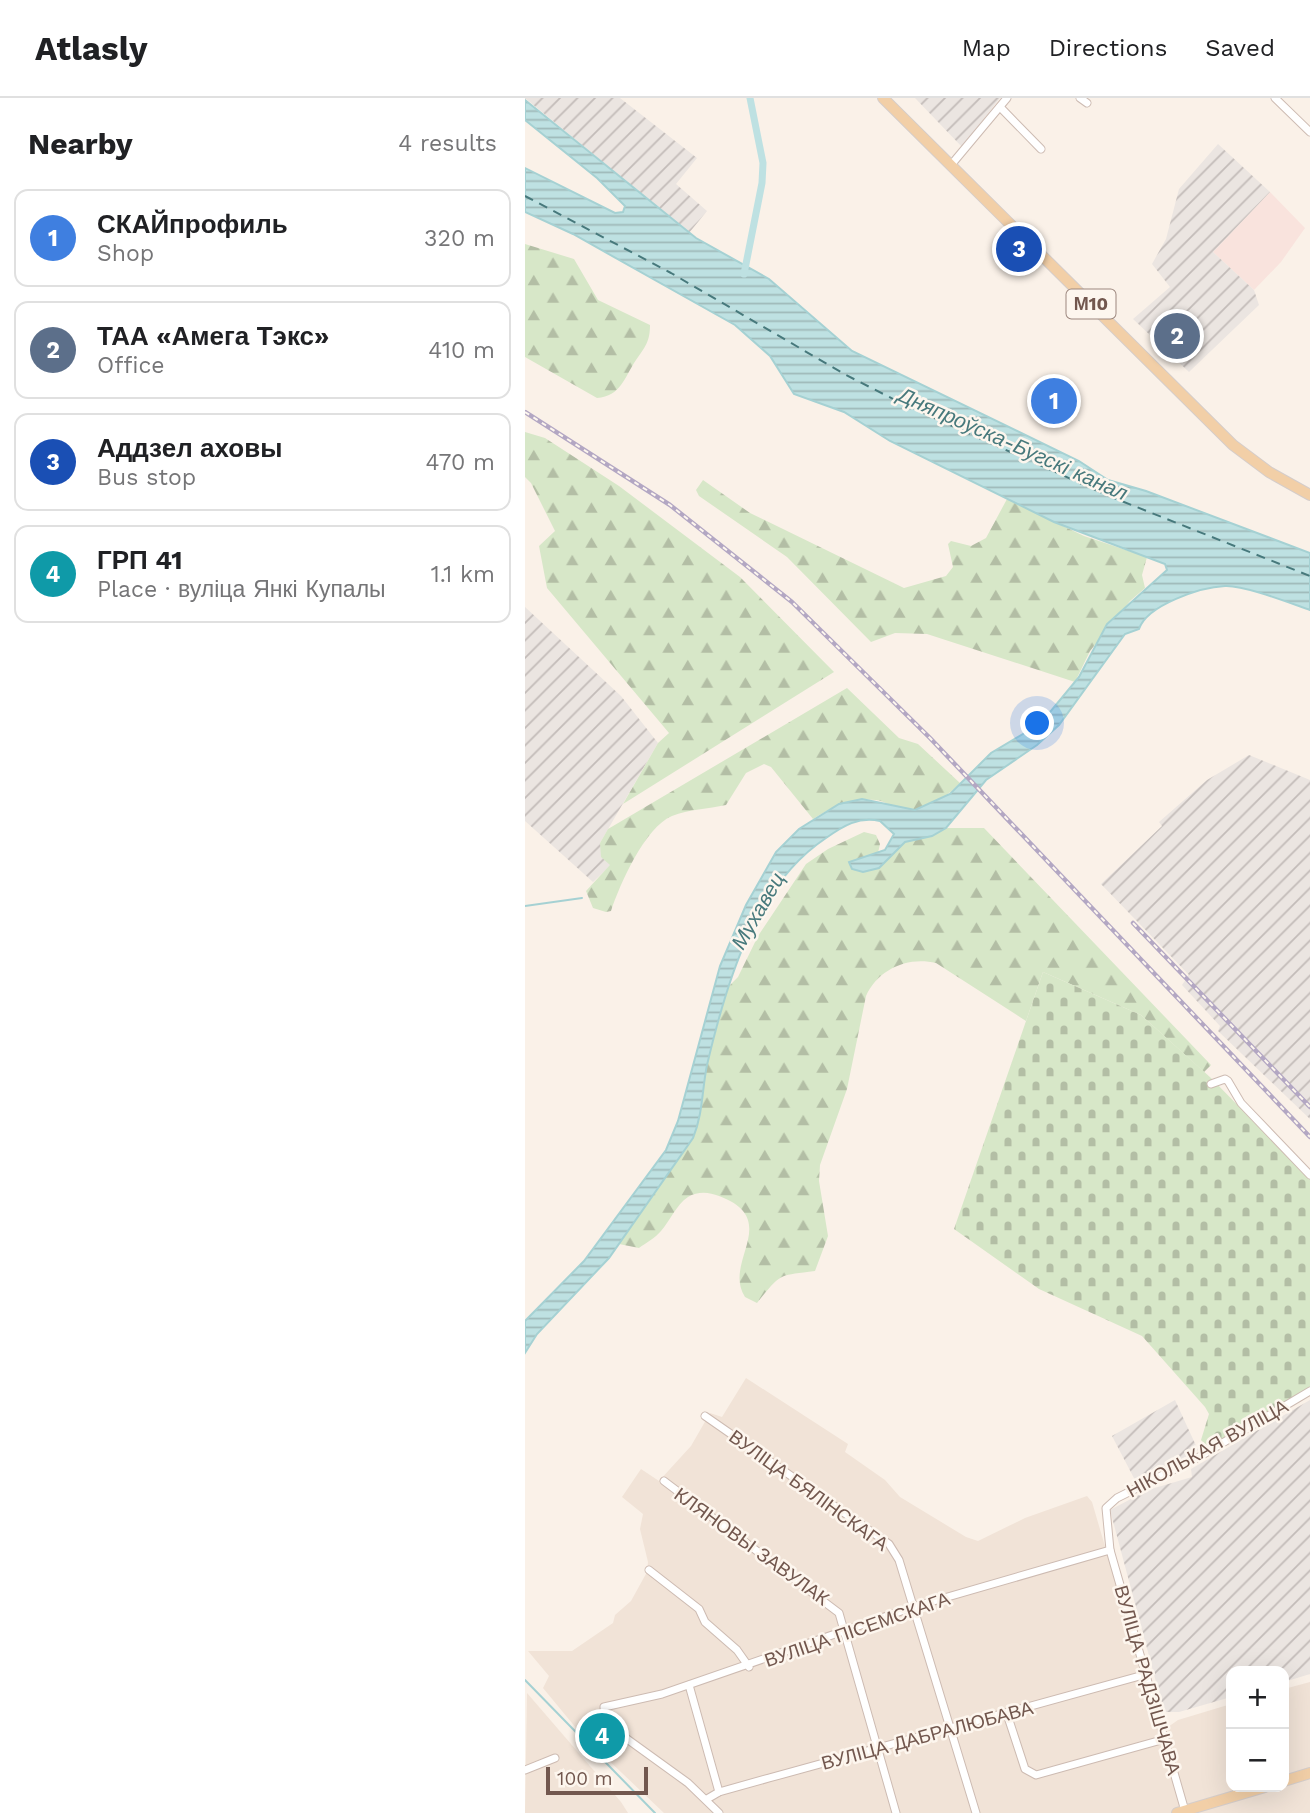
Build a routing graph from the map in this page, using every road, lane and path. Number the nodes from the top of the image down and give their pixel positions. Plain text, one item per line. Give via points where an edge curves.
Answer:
1 (883, 98) edge
2 (1007, 98) edge
3 (1275, 98) edge
4 (1000, 107) junction
5 (1310, 132) edge
6 (1041, 149) dead end
7 (951, 165) junction
8 (1310, 495) edge
9 (1210, 1084) dead end
10 (1310, 1175) edge
11 (1310, 1391) edge
12 (705, 1416) dead end
13 (664, 1481) dead end
14 (1110, 1550) junction
15 (649, 1570) dead end
16 (913, 1607) junction
17 (844, 1630) junction
18 (749, 1667) junction
19 (1147, 1674) junction
20 (689, 1685) junction
21 (1007, 1714) junction
22 (951, 1730) junction
23 (1165, 1739) junction
24 (880, 1747) junction
25 (555, 1758) dead end
26 (525, 1770) edge
27 (1310, 1773) edge
28 (1289, 1779) edge
29 (719, 1792) junction
30 (1248, 1792) edge
31 (707, 1799) junction
32 (1181, 1812) edge
33 (719, 1813) edge
34 (896, 1813) edge
35 (976, 1813) edge

1 - 7 main road, М10
2 - 4 street
3 - 5 street
4 - 6 street
4 - 7 street
7 - 8 main road, М10 via 1233,445
9 - 10 street via 1228,1081 1241,1103
11 - 14 street, НІКОЛЬКАЯ ВУЛІЦА via 1109,1504 1105,1515
12 - 16 street, ВУЛІЦА БЯЛІНСКАГА via 889,1544 899,1560
13 - 17 street, КЛЯНОВЫ ЗАВУЛАК via 835,1607
14 - 16 street, ВУЛІЦА ПІСЕМСКАГА
14 - 19 street, ВУЛІЦА РАДЗІШЧАВА
15 - 18 street via 699,1609 705,1622
16 - 17 street, ВУЛІЦА ПІСЕМСКАГА
16 - 22 street, ВУЛІЦА БЯЛІНСКАГА
17 - 18 street, ВУЛІЦА ПІСЕМСКАГА
17 - 24 street, КЛЯНОВЫ ЗАВУЛАК
18 - 20 street, ВУЛІЦА ПІСЕМСКАГА
19 - 21 street, ВУЛІЦА ДАБРАЛЮБАВА
19 - 23 street, ВУЛІЦА РАДЗІШЧАВА
20 - 29 street
20 - 31 street, ВУЛІЦА ПІСЕМСКАГА via 604,1707 605,1723
21 - 22 street, ВУЛІЦА ДАБРАЛЮБАВА
21 - 23 street via 1025,1769 1037,1775
22 - 24 street, ВУЛІЦА ДАБРАЛЮБАВА
22 - 35 street, ВУЛІЦА БЯЛІНСКАГА
23 - 32 street, ВУЛІЦА РАДЗІШЧАВА
24 - 29 street, ВУЛІЦА ДАБРАЛЮБАВА
24 - 34 street, КЛЯНОВЫ ЗАВУЛАК
25 - 26 street
27 - 28 main road
29 - 31 street, ВУЛІЦА ДАБРАЛЮБАВА
30 - 32 main road
31 - 33 street

